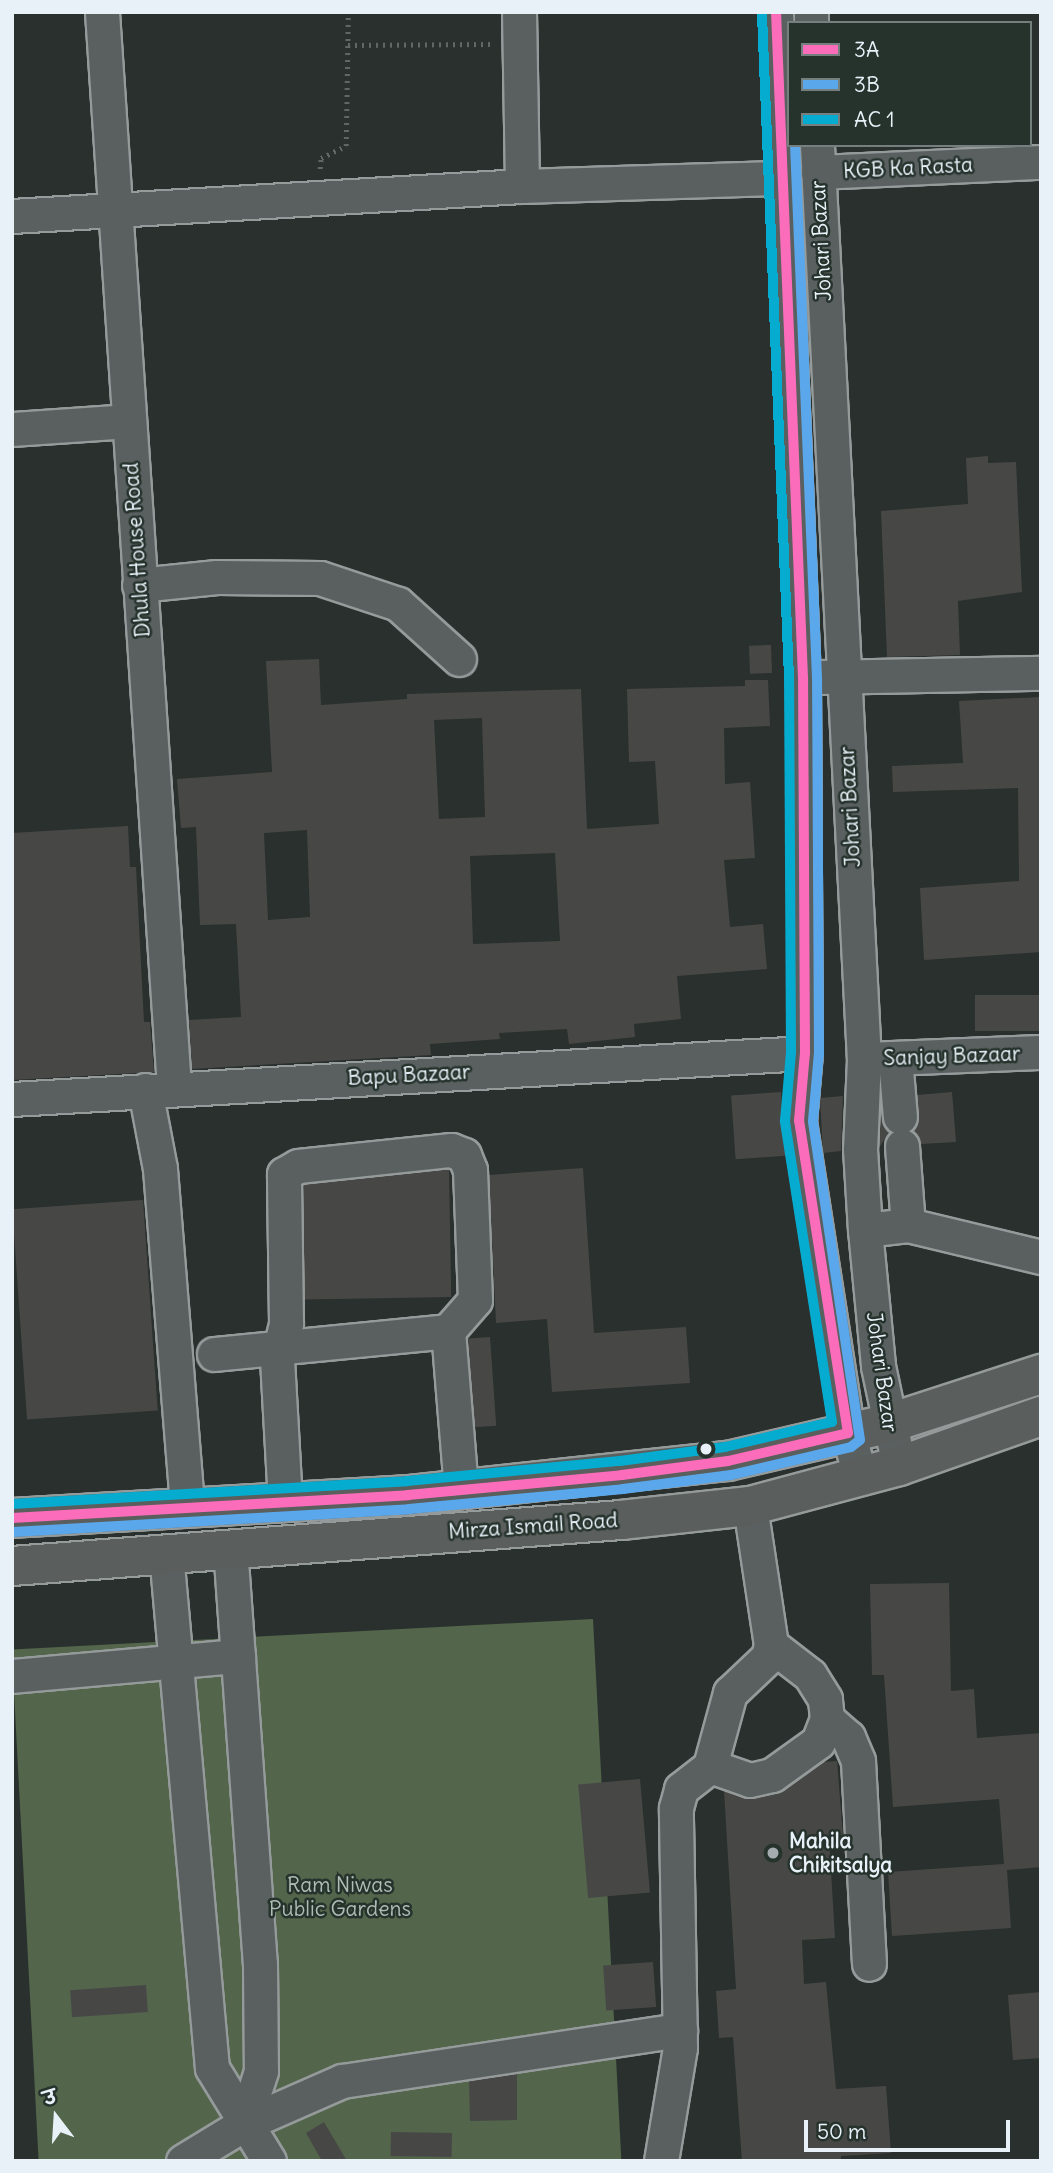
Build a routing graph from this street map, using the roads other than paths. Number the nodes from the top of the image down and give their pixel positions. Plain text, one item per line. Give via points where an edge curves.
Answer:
1 (102, 12) edge
2 (776, 12) edge
3 (518, 28) edge
4 (817, 159) edge
5 (1041, 162) edge
6 (782, 177) junction
7 (522, 186) junction
8 (113, 210) junction
9 (12, 216) edge
10 (128, 421) junction
11 (12, 429) edge
12 (833, 478) junction
13 (795, 480) junction
14 (139, 585) junction
15 (459, 659) dead end
16 (1041, 673) edge
17 (843, 677) junction
18 (803, 678) junction
19 (1041, 1052) edge
20 (805, 1053) junction
21 (880, 1059) junction
22 (160, 1089) junction
23 (12, 1099) edge
24 (908, 1225) junction
25 (865, 1230) junction
26 (1041, 1257) edge
27 (448, 1331) junction
28 (279, 1348) junction
29 (214, 1354) dead end
30 (1041, 1374) edge
31 (1041, 1416) edge
32 (887, 1424) junction
33 (848, 1433) junction
34 (899, 1466) junction
35 (860, 1475) junction
36 (461, 1489) junction
37 (285, 1502) junction
38 (750, 1506) junction
39 (187, 1508) junction
40 (12, 1518) edge
41 (230, 1548) junction
42 (166, 1553) junction
43 (12, 1566) edge
44 (771, 1645) junction
45 (238, 1656) junction
46 (174, 1663) junction
47 (12, 1676) edge
48 (827, 1719) junction
49 (710, 1766) junction
50 (869, 1964) dead end
51 (680, 2030) junction
52 (244, 2124) junction
53 (183, 2161) edge
54 (269, 2161) edge
55 (661, 2161) edge

1 - 8 street, Dhula House Road
2 - 6 street, Johari Bazar
3 - 7 street
4 - 5 street, KGB Ka Rasta
4 - 12 street, Johari Bazar
6 - 7 street
6 - 13 street, Johari Bazar
7 - 8 street
8 - 9 street
8 - 10 street, Dhula House Road
10 - 11 street
10 - 14 street, Dhula House Road
12 - 13 street
12 - 17 street, Johari Bazar
13 - 18 street, Johari Bazar
14 - 15 street via 216,577 320,578 398,604
14 - 22 street, Dhula House Road
16 - 17 street
17 - 18 street
17 - 21 street, Johari Bazar
18 - 20 street, Johari Bazar
19 - 21 street, Sanjay Bazaar
20 - 22 street, Bapu Bazaar
20 - 33 street, Johari Bazar via 802,1154
21 - 24 street via 901,1131
21 - 25 street, Johari Bazar via 860,1149
22 - 23 street, Bapu Bazaar
22 - 39 street, Dhula House Road via 160,1169
24 - 25 street
24 - 26 street
25 - 32 street, Johari Bazar
27 - 28 street
27 - 28 street via 475,1300 470,1170 464,1155 451,1150 298,1166 284,1174 286,1324
27 - 36 street
28 - 29 street
28 - 37 street
30 - 32 highway, Mirza Ismail Road
31 - 34 highway, Mirza Ismail Road
32 - 33 highway, Mirza Ismail Road
32 - 34 street, Johari Bazar
33 - 35 street, Johari Bazar
33 - 36 highway, Mirza Ismail Road via 728,1461
34 - 35 highway, Mirza Ismail Road
35 - 38 highway, Mirza Ismail Road
36 - 37 highway, Mirza Ismail Road
37 - 39 highway, Mirza Ismail Road
38 - 41 highway, Mirza Ismail Road via 621,1520
38 - 44 street
39 - 40 highway, Mirza Ismail Road
41 - 42 highway, Mirza Ismail Road
41 - 45 street
42 - 43 highway, Mirza Ismail Road
42 - 46 street
44 - 48 street via 810,1675 825,1699
44 - 49 street via 768,1657 730,1692
45 - 46 street
45 - 52 street via 260,1964 261,2071
46 - 47 street
46 - 52 street via 212,2068
48 - 49 street via 818,1742 772,1775 750,1780
48 - 50 street via 848,1737 858,1761
49 - 51 street via 681,1789 676,1808
51 - 52 street via 342,2081
51 - 55 street via 678,2072
52 - 53 street
52 - 54 street

